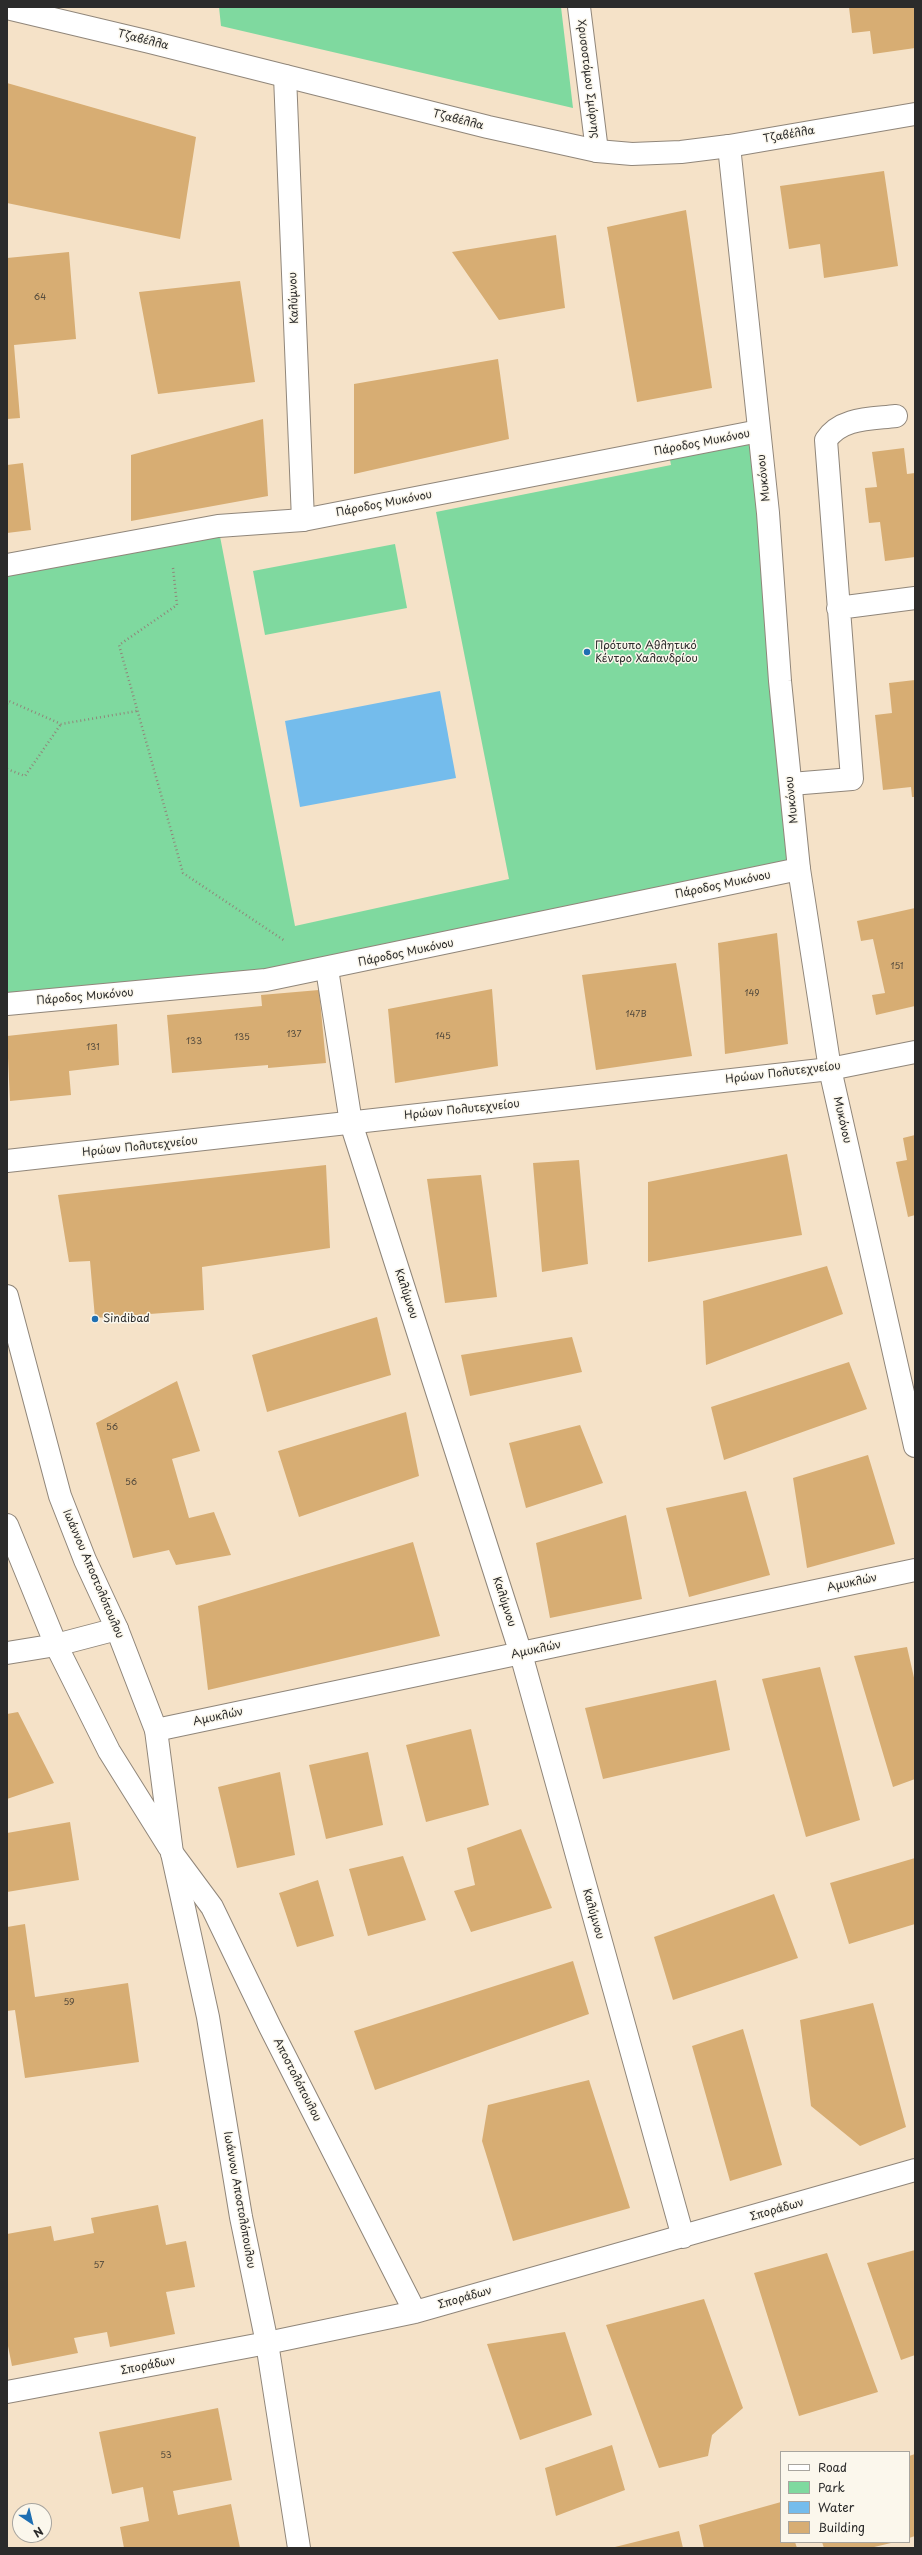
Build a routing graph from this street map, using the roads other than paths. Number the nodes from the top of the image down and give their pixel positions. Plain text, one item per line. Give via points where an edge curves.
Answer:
1 (579, 7) edge
2 (7, 8) edge
3 (285, 76) junction
4 (915, 114) edge
5 (729, 146) junction
6 (597, 151) junction
7 (896, 416) dead end
8 (759, 432) junction
9 (303, 520) junction
10 (7, 565) edge
11 (915, 598) edge
12 (838, 608) junction
13 (791, 784) junction
14 (800, 869) junction
15 (327, 969) junction
16 (7, 1004) edge
17 (915, 1052) edge
18 (830, 1069) junction
19 (351, 1123) junction
20 (7, 1161) edge
21 (7, 1296) edge
22 (915, 1446) edge
23 (7, 1525) edge
24 (915, 1570) edge
25 (117, 1629) junction
26 (56, 1645) junction
27 (7, 1653) edge
28 (521, 1654) junction
29 (156, 1730) junction
30 (172, 1853) junction
31 (915, 2170) edge
32 (683, 2237) junction
33 (415, 2312) junction
34 (267, 2343) junction
35 (7, 2392) edge
36 (299, 2548) edge

1 - 6 street, Χρυσοστόμου Σμύρνης
2 - 3 street, Τζαβέλλα
3 - 6 street, Τζαβέλλα via 488,127
3 - 9 street, Καλύμνου
4 - 5 street, Τζαβέλλα
5 - 6 street, Τζαβέλλα via 632,154
5 - 8 street, Μυκόνου
7 - 12 street via 847,423 834,430 826,440
8 - 9 street, Πάροδος Μυκόνου
8 - 13 street, Μυκόνου
9 - 10 street, Πάροδος Μυκόνου via 218,526
11 - 12 street
12 - 13 street via 852,779
13 - 14 street, Μυκόνου
14 - 15 street, Πάροδος Μυκόνου
14 - 18 street, Μυκόνου
15 - 16 street, Πάροδος Μυκόνου via 266,980
15 - 19 street, Καλύμνου
17 - 18 street, Ηρώων Πολυτεχνείου
18 - 19 street, Ηρώων Πολυτεχνείου
18 - 22 street, Μυκόνου
19 - 20 street, Ηρώων Πολυτεχνείου
19 - 28 street, Καλύμνου
21 - 25 street, Ιωάννου Αποστολόπουλου via 60,1496 85,1560
23 - 26 street, Ιωάννου Αποστολόπουλου
24 - 28 street, Αμυκλών
25 - 26 street
25 - 29 street, Ιωάννου Αποστολόπουλου
26 - 27 street
26 - 30 street, Ιωάννου Αποστολόπουλου via 109,1751
28 - 29 street, Αμυκλών
28 - 32 street, Καλύμνου
29 - 30 street, Ιωάννου Αποστολόπουλου
30 - 33 street, Αποστολόπουλου via 212,1907
30 - 34 street, Ιωάννου Αποστολόπουλου via 208,2017 241,2217
31 - 32 street, Σποράδων
32 - 33 street, Σποράδων
33 - 34 street, Σποράδων
34 - 35 street, Σποράδων
34 - 36 street, Ιωάννου Αποστολόπουλου

